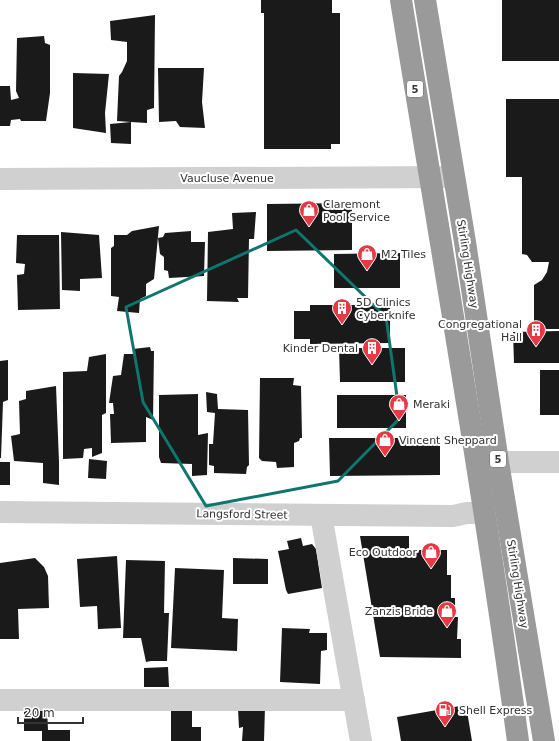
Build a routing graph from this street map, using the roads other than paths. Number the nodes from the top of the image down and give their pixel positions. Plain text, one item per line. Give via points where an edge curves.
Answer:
1 (400, 0) edge
2 (426, 0) edge
3 (454, 177) junction
4 (431, 178) junction
5 (0, 179) edge
6 (498, 462) junction
7 (559, 462) edge
8 (0, 512) edge
9 (484, 513) junction
10 (322, 515) junction
11 (0, 700) edge
12 (354, 700) junction
13 (361, 741) edge
14 (518, 741) edge
15 (544, 741) edge

1 - 4 highway, Stirling Highway / 5
2 - 3 highway, Stirling Highway / 5
3 - 4 street, Vaucluse Avenue
3 - 6 highway, Stirling Highway / 5
4 - 5 street, Vaucluse Avenue
4 - 9 highway, Stirling Highway / 5
6 - 7 street
6 - 15 highway, Stirling Highway / 5
8 - 10 street, Langsford Street
9 - 10 street, Langsford Street via 453,516
9 - 14 highway, Stirling Highway / 5
10 - 12 street
11 - 12 street
12 - 13 street

